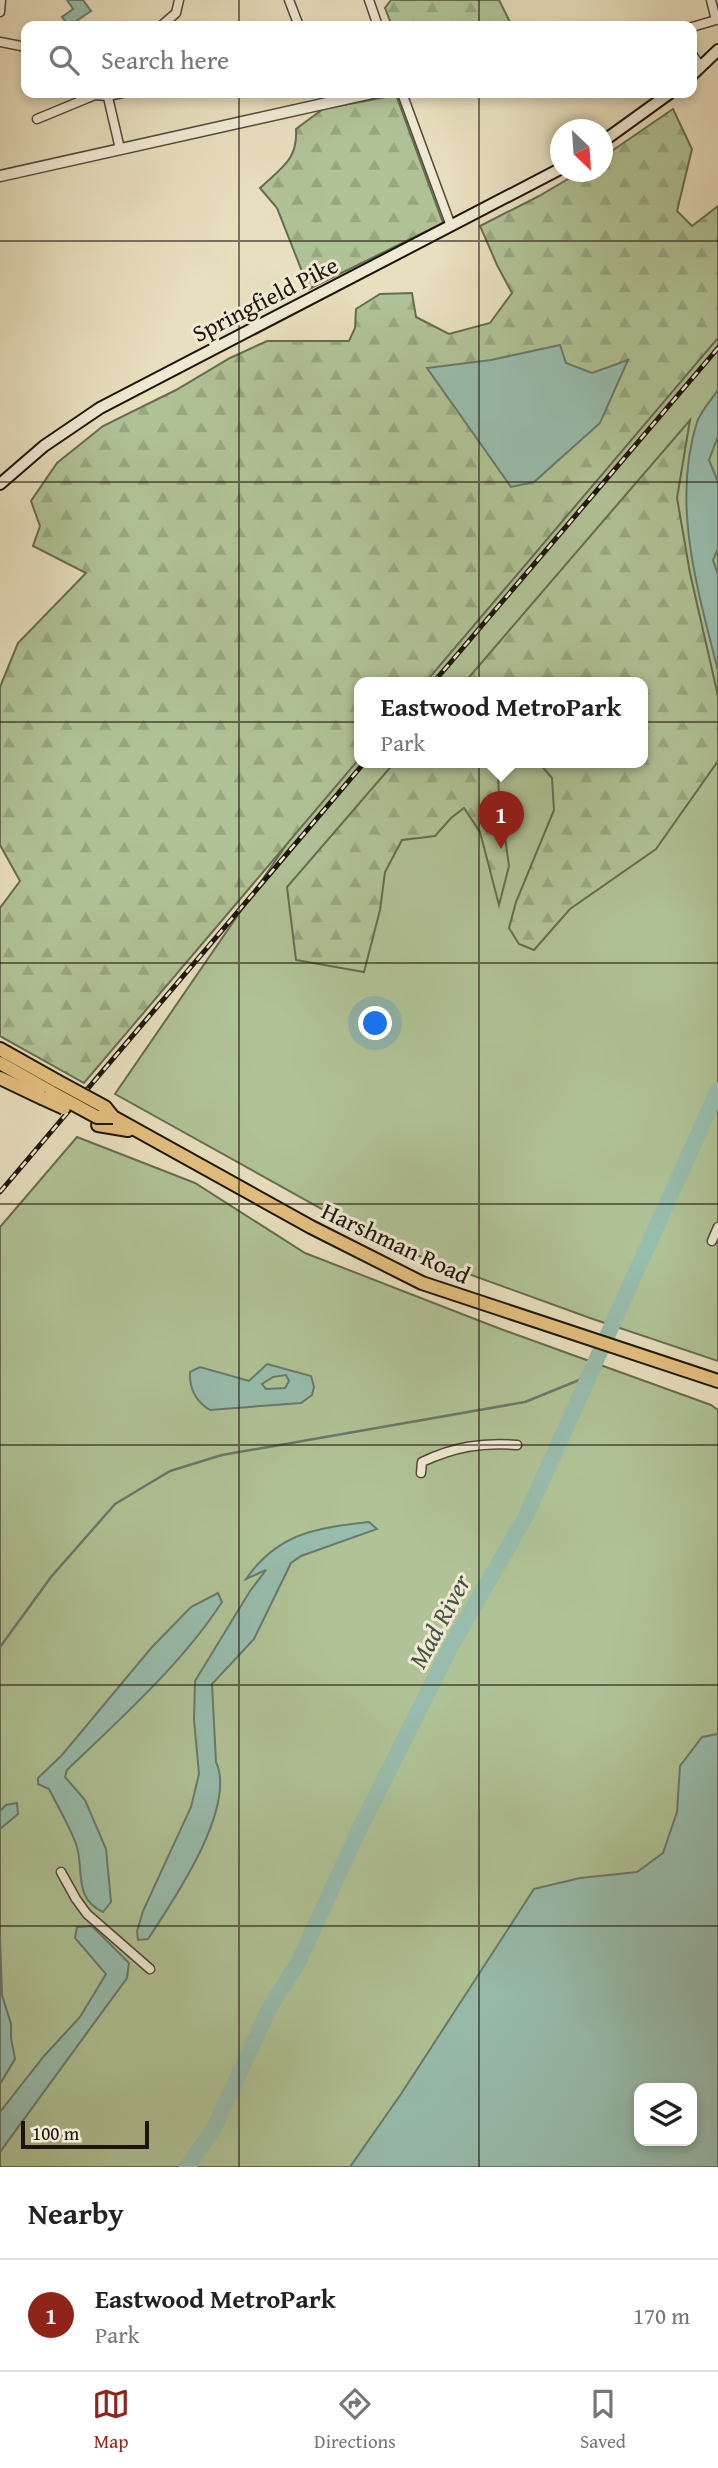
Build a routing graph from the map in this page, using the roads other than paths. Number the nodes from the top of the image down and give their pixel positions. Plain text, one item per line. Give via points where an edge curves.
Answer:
1 (1, 0) edge
2 (179, 0) edge
3 (289, 0) edge
4 (369, 0) edge
5 (711, 0) edge
6 (0, 12) edge
7 (167, 21) edge
8 (297, 21) edge
9 (376, 21) edge
10 (697, 26) edge
11 (0, 42) edge
12 (21, 46) edge
13 (718, 50) edge
14 (697, 70) edge
15 (88, 98) edge
16 (109, 98) edge
17 (327, 98) edge
18 (404, 98) edge
19 (663, 98) edge
20 (37, 119) dead end
21 (613, 135) edge
22 (120, 149) junction
23 (550, 175) edge
24 (0, 176) edge
25 (451, 226) junction
26 (0, 484) edge
27 (0, 1049) edge
28 (0, 1063) edge
29 (0, 1078) edge
30 (50, 1090) junction
31 (140, 1132) junction
32 (718, 1227) edge
33 (712, 1241) dead end
34 (718, 1381) edge
35 (517, 1445) dead end
36 (421, 1473) dead end
37 (61, 1872) dead end
38 (150, 1969) dead end

1 - 6 street
2 - 7 street via 176,13
3 - 8 street
4 - 9 street
5 - 10 street via 716,20
11 - 12 street
13 - 14 main road
15 - 20 street
16 - 22 street
17 - 22 street
18 - 25 street
19 - 21 main road
22 - 24 street
23 - 25 main road, Springfield Pike
25 - 26 main road, Springfield Pike via 100,408 44,446
27 - 30 main road, Harshman Road
28 - 30 main road, Harshman Road
29 - 30 main road
30 - 31 main road, Harshman Road, bridge via 105,1107 113,1118
30 - 31 main road, bridge via 98,1125
31 - 34 main road, Harshman Road via 403,1274
32 - 33 street
35 - 36 street via 460,1447 422,1462
37 - 38 street via 87,1914

